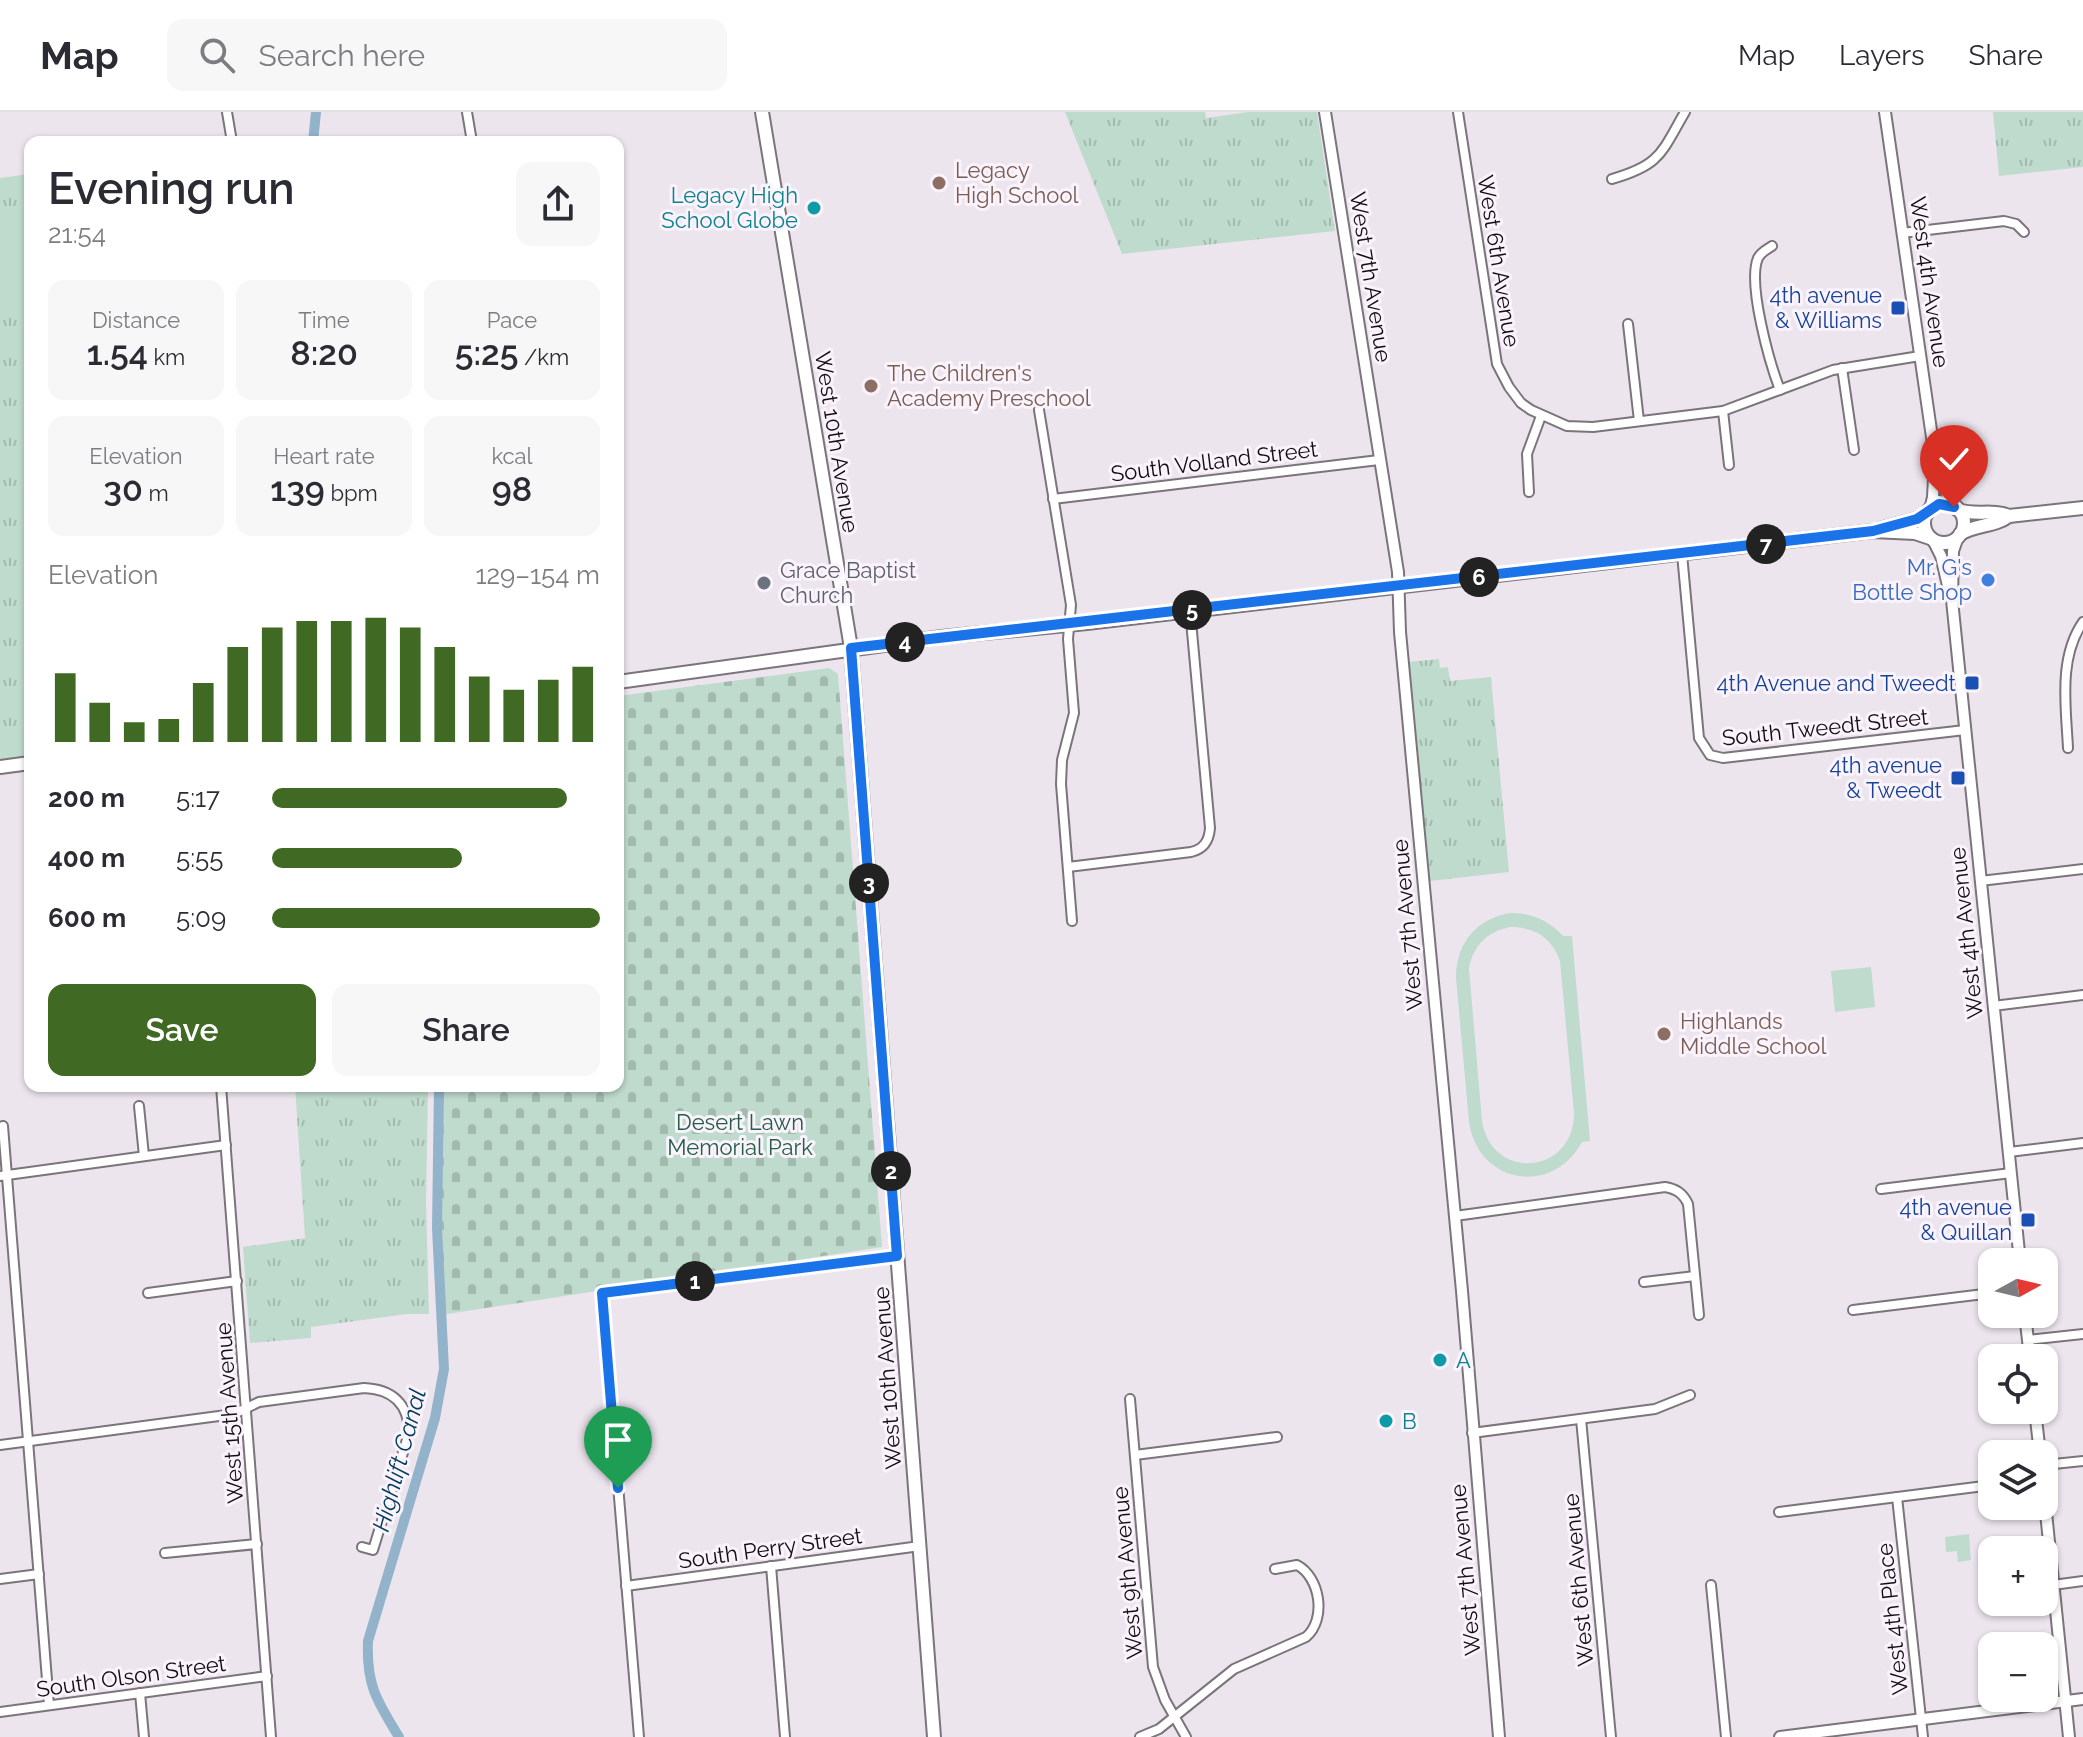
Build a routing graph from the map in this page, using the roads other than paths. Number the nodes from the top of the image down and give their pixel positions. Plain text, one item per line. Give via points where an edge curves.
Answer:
1 (227, 112) edge
2 (467, 112) edge
3 (762, 112) edge
4 (1325, 112) edge
5 (1458, 112) edge
6 (1685, 112) edge
7 (1885, 112) edge
8 (231, 136) edge
9 (471, 136) edge
10 (1612, 179) dead end
11 (2024, 232) dead end
12 (1902, 233) junction
13 (1772, 246) dead end
14 (1628, 324) dead end
15 (1920, 356) junction
16 (1842, 368) junction
17 (1780, 390) junction
18 (1039, 410) dead end
19 (1723, 411) junction
20 (1541, 416) junction
21 (1639, 421) junction
22 (1854, 450) dead end
23 (1935, 458) junction
24 (1379, 460) junction
25 (1729, 465) dead end
26 (1529, 492) dead end
27 (1053, 499) junction
28 (1956, 508) junction
29 (2083, 508) edge
30 (1928, 511) junction
31 (2009, 516) junction
32 (1873, 531) junction
33 (1959, 535) junction
34 (1932, 539) junction
35 (1682, 554) junction
36 (1398, 586) junction
37 (1952, 600) junction
38 (1190, 610) junction
39 (2083, 622) edge
40 (1069, 625) junction
41 (851, 648) junction
42 (624, 681) edge
43 (1965, 730) junction
44 (2068, 748) dead end
45 (24, 764) edge
46 (0, 767) edge
47 (1068, 867) junction
48 (2083, 869) edge
49 (1980, 881) junction
50 (1072, 921) dead end
51 (2083, 995) edge
52 (1993, 1006) junction
53 (222, 1092) edge
54 (139, 1106) dead end
55 (3, 1126) dead end
56 (2083, 1143) edge
57 (226, 1145) junction
58 (2009, 1152) junction
59 (144, 1156) junction
60 (2011, 1173) junction
61 (4, 1175) edge
62 (1881, 1189) dead end
63 (1455, 1216) junction
64 (2019, 1248) edge
65 (897, 1256) junction
66 (1695, 1276) junction
67 (237, 1281) junction
68 (1644, 1282) dead end
69 (148, 1293) dead end
70 (1978, 1295) edge
71 (1853, 1310) dead end
72 (1699, 1315) dead end
73 (2027, 1328) edge
74 (2083, 1334) edge
75 (2028, 1340) junction
76 (2028, 1344) edge
77 (1690, 1395) dead end
78 (1130, 1399) dead end
79 (246, 1408) junction
80 (1581, 1419) junction
81 (1472, 1433) junction
82 (1277, 1437) dead end
83 (28, 1441) junction
84 (0, 1445) edge
85 (1135, 1455) junction
86 (2083, 1461) edge
87 (2058, 1464) edge
88 (1978, 1487) edge
89 (1897, 1497) junction
90 (1779, 1512) dead end
91 (257, 1544) junction
92 (920, 1546) junction
93 (362, 1547) dead end
94 (165, 1553) dead end
95 (771, 1566) junction
96 (1275, 1569) dead end
97 (39, 1574) junction
98 (0, 1579) edge
99 (2083, 1581) edge
100 (2058, 1584) edge
101 (1711, 1585) dead end
102 (626, 1586) junction
103 (2056, 1616) edge
104 (267, 1676) junction
105 (140, 1693) junction
106 (2083, 1699) edge
107 (2065, 1701) junction
108 (49, 1705) junction
109 (0, 1712) edge
110 (1174, 1718) junction
111 (1921, 1719) junction
112 (144, 1737) edge
113 (271, 1737) edge
114 (639, 1737) edge
115 (785, 1737) edge
116 (934, 1737) edge
117 (1140, 1737) edge
118 (1186, 1737) edge
119 (1499, 1737) edge
120 (1611, 1737) edge
121 (1726, 1737) edge
122 (1783, 1737) edge
123 (1923, 1737) edge
124 (2069, 1737) edge

1 - 8 street
2 - 9 street
3 - 41 main road, West 10th Avenue
4 - 24 street, West 7th Avenue
5 - 20 street, West 6th Avenue via 1497,364 1521,403
6 - 10 street via 1654,162
7 - 12 street, West 4th Avenue
11 - 12 street via 2004,221
12 - 15 street, West 4th Avenue
13 - 17 street via 1762,252 1755,272 1763,335
14 - 21 street
15 - 16 street
15 - 23 street, West 4th Avenue
16 - 17 street
16 - 22 street
17 - 19 street
18 - 27 street
19 - 21 street
19 - 25 street
20 - 21 street via 1578,428
20 - 26 street via 1527,454
23 - 28 street, West 4th Avenue
23 - 30 street, West 4th Avenue
24 - 27 street, South Volland Street
24 - 36 street, West 7th Avenue
27 - 40 street via 1071,605
28 - 30 main road via 1944,504
28 - 31 main road
28 - 33 main road via 1963,523
29 - 31 main road
30 - 32 main road
30 - 34 main road via 1924,523
31 - 33 main road
32 - 34 main road
32 - 35 main road
33 - 34 main road via 1949,542
33 - 37 street, West 4th Avenue via 1953,551
34 - 37 street, West 4th Avenue
35 - 36 main road
35 - 43 street, South Tweedt Street via 1699,738 1707,752 1723,758
36 - 38 main road
36 - 63 street, West 7th Avenue
37 - 43 street, West 4th Avenue
38 - 40 main road
38 - 47 street via 1210,828 1204,845 1191,852
39 - 44 street via 2069,652
40 - 41 main road
40 - 47 street via 1074,713 1061,784
41 - 42 main road
41 - 65 main road, West 10th Avenue
43 - 49 street, West 4th Avenue
45 - 46 main road
47 - 50 street
48 - 49 street
49 - 52 street, West 4th Avenue
51 - 52 street
52 - 58 street, West 4th Avenue
53 - 57 street, West 15th Avenue
54 - 59 street
55 - 61 street
56 - 58 street
57 - 59 street
57 - 67 street, West 15th Avenue
58 - 60 street, West 4th Avenue
59 - 61 street
60 - 62 street
60 - 64 street, West 4th Avenue
61 - 83 street
63 - 66 street via 1665,1187 1678,1191 1688,1204
63 - 81 street, West 7th Avenue
65 - 92 main road, West 10th Avenue
65 - 102 street via 602,1293
66 - 68 street
66 - 72 street
67 - 69 street
67 - 79 street, West 15th Avenue
70 - 71 street
73 - 75 street
74 - 75 street
75 - 76 street
77 - 80 street via 1655,1409
78 - 85 street, West 9th Avenue
79 - 83 street via 234,1414
79 - 91 street, West 15th Avenue
79 - 93 street via 364,1388 388,1392 401,1402 408,1439 373,1550
80 - 81 street
80 - 120 street, West 6th Avenue
81 - 119 street, West 7th Avenue
82 - 85 street
83 - 84 street
83 - 97 street
85 - 110 street, West 9th Avenue via 1153,1667
86 - 87 street
88 - 89 street
89 - 90 street
89 - 111 street, West 4th Place
91 - 94 street
91 - 104 street, West 15th Avenue
92 - 95 street, South Perry Street
92 - 116 main road, West 10th Avenue
95 - 102 street, South Perry Street
95 - 115 street
96 - 110 street via 1297,1565 1306,1573 1319,1604 1313,1631 1223,1675
97 - 98 street
97 - 108 street
99 - 100 street
101 - 121 street
102 - 114 street
103 - 107 street
104 - 105 street, South Olson Street
104 - 113 street, West 15th Avenue
105 - 108 street, South Olson Street
105 - 112 street
106 - 107 street
107 - 111 street
107 - 124 street
108 - 109 street, South Olson Street
110 - 117 street
110 - 118 street, West 9th Avenue
111 - 122 street
111 - 123 street, West 4th Place

